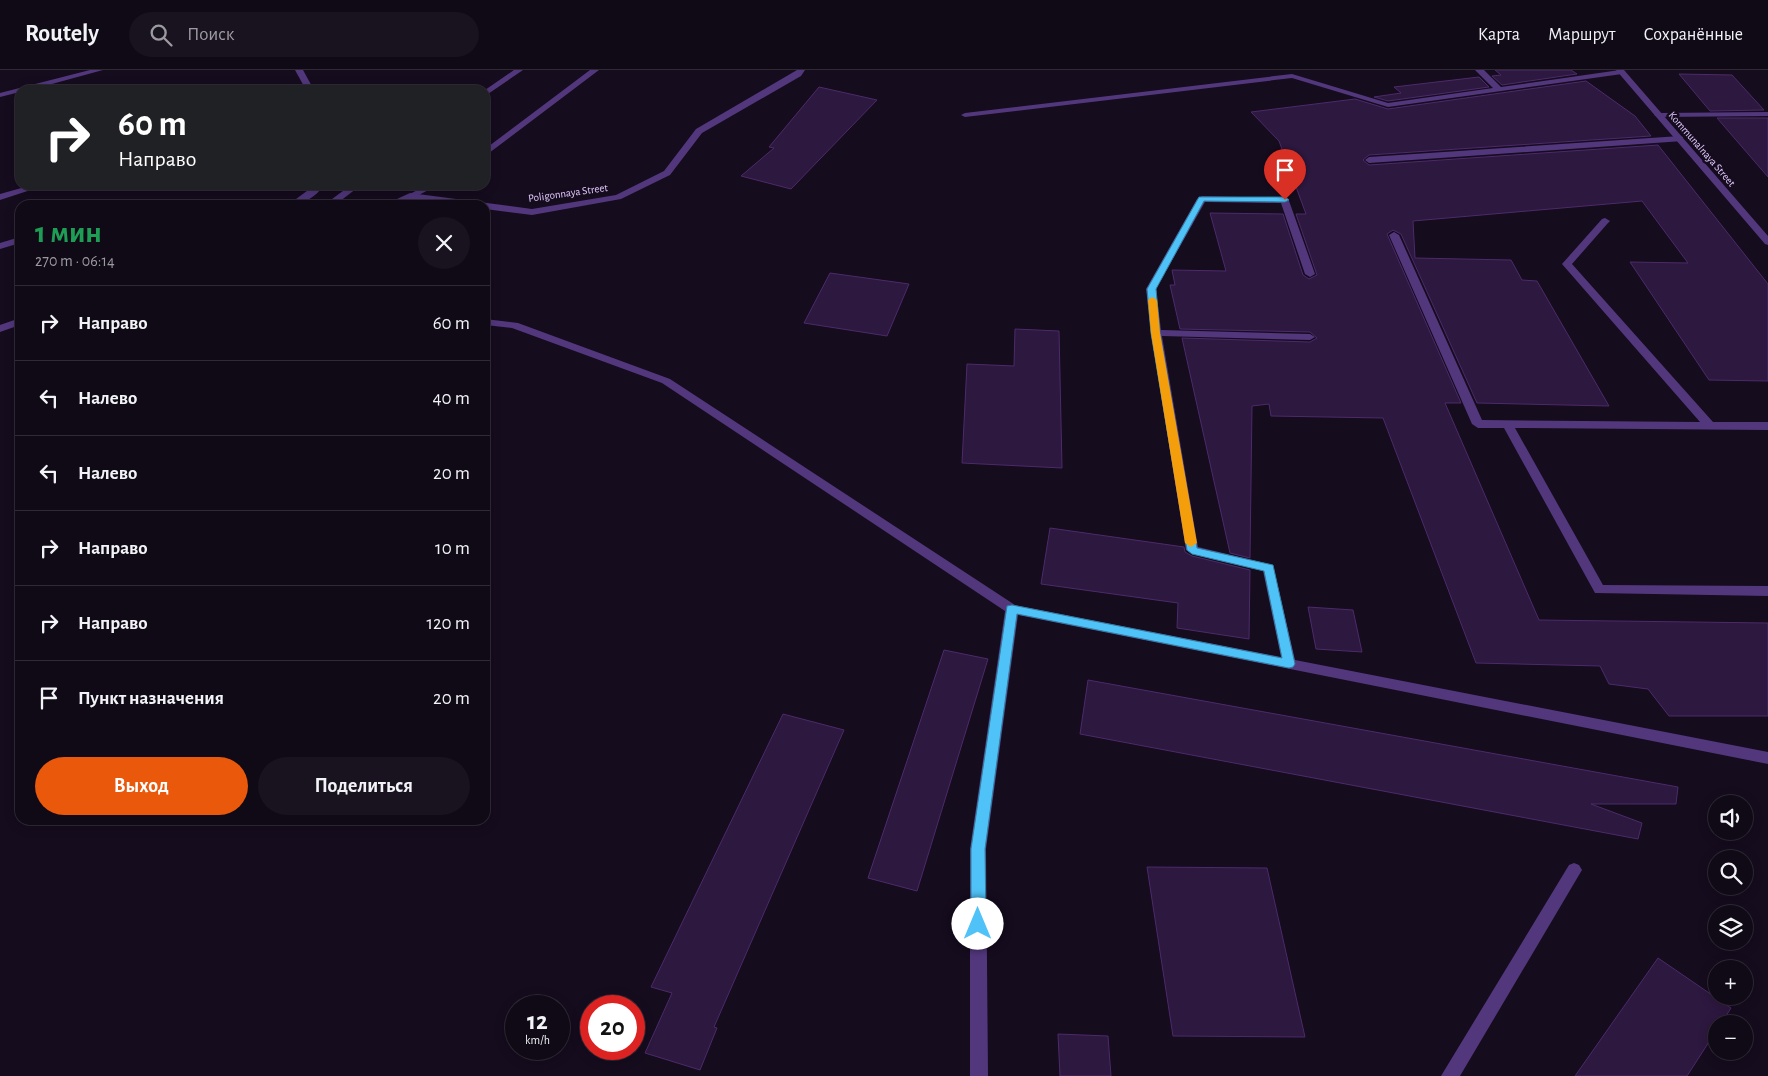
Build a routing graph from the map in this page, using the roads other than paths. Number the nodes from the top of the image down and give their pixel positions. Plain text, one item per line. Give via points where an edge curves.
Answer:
1 (99, 70) edge
2 (299, 70) edge
3 (518, 70) edge
4 (595, 70) edge
5 (801, 70) edge
6 (1479, 70) edge
7 (1621, 71) edge
8 (1293, 73) edge
9 (40, 85) edge
10 (307, 85) edge
11 (490, 90) edge
12 (1500, 90) junction
13 (15, 91) edge
14 (0, 95) edge
15 (1768, 114) edge
16 (965, 115) dead end
17 (1658, 115) junction
18 (1680, 140) junction
19 (490, 149) edge
20 (1368, 160) dead end
21 (23, 190) edge
22 (316, 190) edge
23 (350, 190) edge
24 (423, 190) edge
25 (0, 196) edge
26 (410, 196) junction
27 (301, 200) edge
28 (336, 200) edge
29 (401, 200) edge
30 (440, 200) edge
31 (490, 206) edge
32 (1605, 221) dead end
33 (1394, 235) dead end
34 (15, 242) edge
35 (1768, 242) edge
36 (0, 246) edge
37 (1310, 274) dead end
38 (15, 323) edge
39 (490, 323) edge
40 (0, 328) edge
41 (1156, 333) junction
42 (1310, 337) dead end
43 (1508, 424) junction
44 (1710, 426) junction
45 (1768, 426) edge
46 (1768, 591) edge
47 (1012, 609) junction
48 (1289, 664) junction
49 (1768, 758) edge
50 (1574, 870) dead end
51 (979, 1076) edge
52 (1450, 1076) edge

1 - 9 street
2 - 10 street
3 - 11 street
4 - 19 street
5 - 31 street, Poligonnaya Street via 699,131 667,173 618,197 532,212
6 - 12 street
7 - 12 street
7 - 17 street, Kommunalnaya Street
8 - 12 street via 1388,105
8 - 16 street
13 - 14 street
15 - 17 street
17 - 18 street, Kommunalnaya Street
18 - 20 street
18 - 35 street, Kommunalnaya Street
21 - 25 street
22 - 27 street
23 - 28 street
24 - 26 street
26 - 29 street
26 - 30 street, Poligonnaya Street
32 - 44 street via 1567,264
33 - 43 street via 1478,424
34 - 36 street
37 - 41 street via 1285,200 1202,199 1151,289
38 - 40 street
39 - 47 street via 514,325 666,381
41 - 42 street
41 - 48 street via 1192,550 1269,568
43 - 44 street
43 - 46 street via 1599,590
44 - 45 street
47 - 48 street
47 - 51 street via 978,849
48 - 49 street
50 - 52 street

